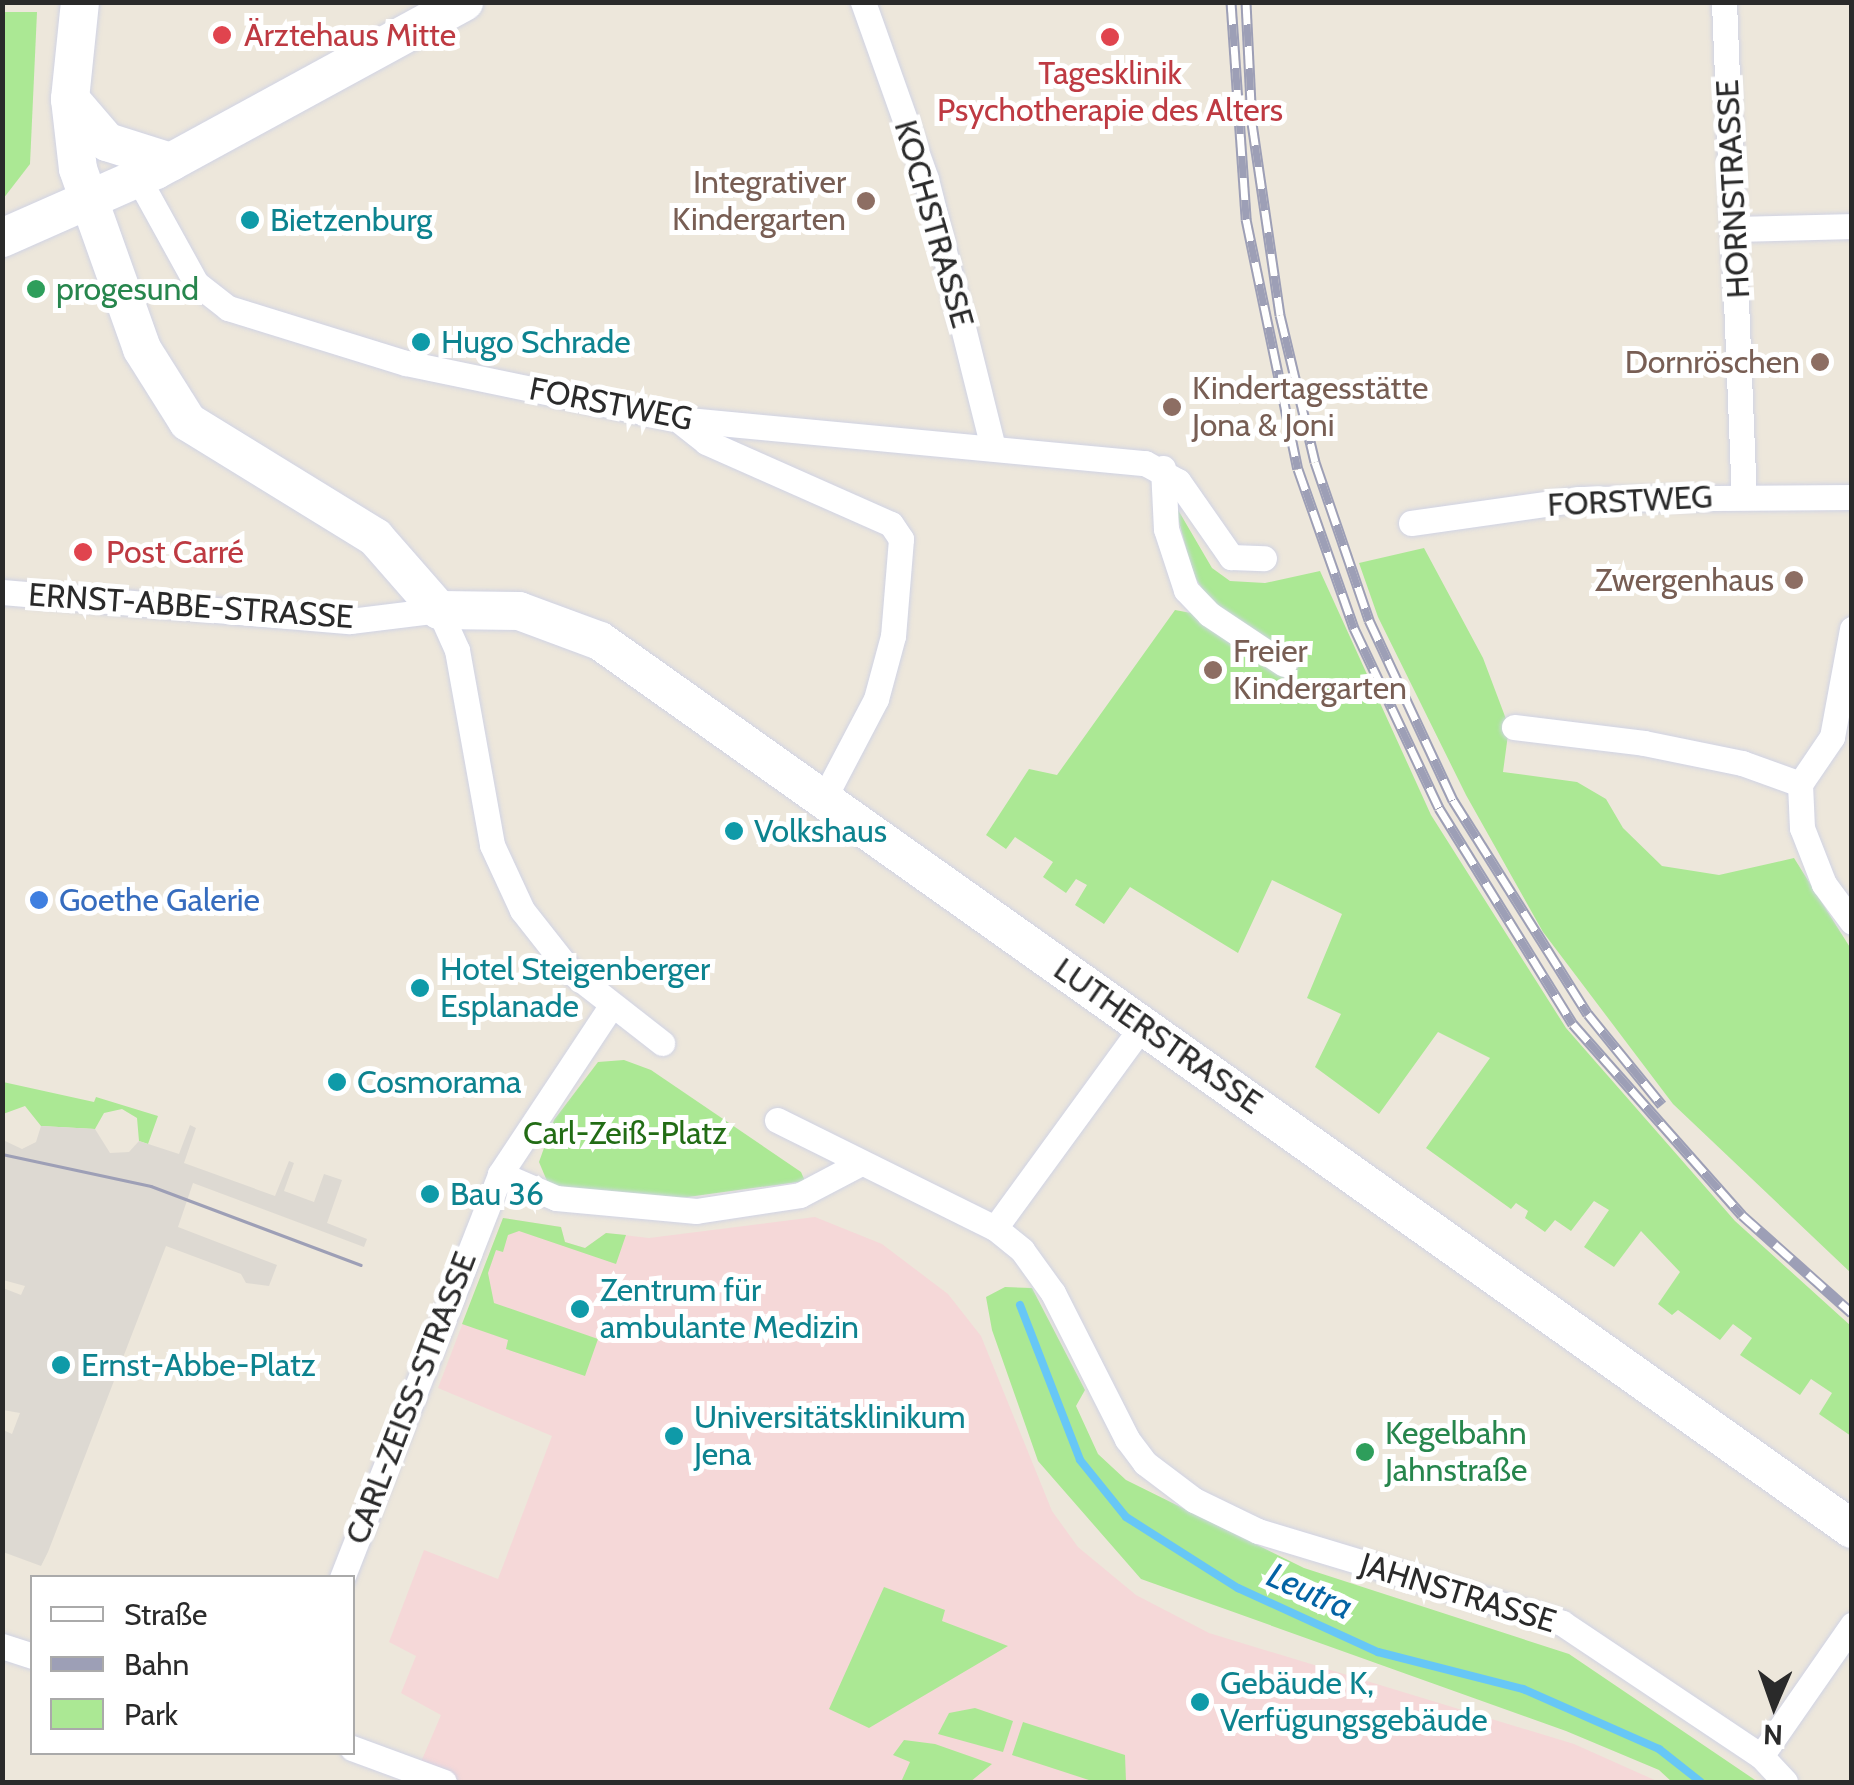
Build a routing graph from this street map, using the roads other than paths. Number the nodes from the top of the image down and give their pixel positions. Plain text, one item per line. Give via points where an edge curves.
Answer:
1 (80, 2) edge
2 (464, 2) edge
3 (863, 2) edge
4 (1724, 2) edge
5 (70, 98) junction
6 (154, 170) junction
7 (89, 202) junction
8 (1852, 226) edge
9 (1738, 229) junction
10 (2, 238) edge
11 (677, 419) junction
12 (993, 448) junction
13 (1163, 468) junction
14 (1744, 495) junction
15 (1852, 497) edge
16 (1411, 523) dead end
17 (1264, 558) dead end
18 (2, 592) edge
19 (439, 610) junction
20 (1852, 628) edge
21 (1284, 664) dead end
22 (1514, 727) dead end
23 (1800, 784) junction
24 (824, 798) junction
25 (1852, 922) edge
26 (611, 1006) junction
27 (1143, 1025) junction
28 (662, 1043) dead end
29 (777, 1120) dead end
30 (861, 1163) junction
31 (500, 1174) junction
32 (996, 1228) junction
33 (1852, 1528) edge
34 (343, 1575) edge
35 (1852, 1626) edge
36 (2, 1646) edge
37 (30, 1655) edge
38 (355, 1749) edge
39 (1761, 1756) junction
40 (444, 1782) edge
41 (1784, 1782) edge

1 - 5 street
2 - 6 street
3 - 12 street, KOCHSTRASSE via 926,179
4 - 9 street, HORNSTRASSE
5 - 6 street via 107,142
5 - 7 street
6 - 7 street
6 - 11 street, FORSTWEG via 156,218 196,282 228,308 406,363
7 - 10 street
7 - 19 street via 142,349 175,408 219,446 375,537
8 - 9 street
9 - 14 street, HORNSTRASSE
11 - 12 street, FORSTWEG
11 - 24 street via 706,442 892,524 902,539 893,636 876,699
12 - 13 street, FORSTWEG
13 - 17 street via 1191,496 1231,557
13 - 21 street via 1166,529 1186,590 1208,614
14 - 15 street, FORSTWEG
14 - 16 street, FORSTWEG via 1578,499
18 - 19 street, ERNST-ABBE-STRASSE via 350,621
19 - 24 street, LUTHERSTRASSE via 497,607 583,630
19 - 26 street via 457,650 478,786 506,878 550,950
20 - 23 street via 1832,737
22 - 23 street via 1644,743 1742,763
23 - 25 street via 1802,828 1824,884
24 - 27 street, LUTHERSTRASSE
26 - 28 street
26 - 31 street
27 - 32 street
27 - 33 street, LUTHERSTRASSE
29 - 30 street
30 - 31 street via 800,1195 696,1210 556,1198
30 - 32 street
31 - 34 street, CARL-ZEISS-STRASSE
32 - 39 street, JAHNSTRASSE via 1038,1267 1127,1439 1145,1463 1194,1500 1258,1531 1562,1622
35 - 39 street
36 - 37 street
38 - 40 street
39 - 41 street, JAHNSTRASSE

